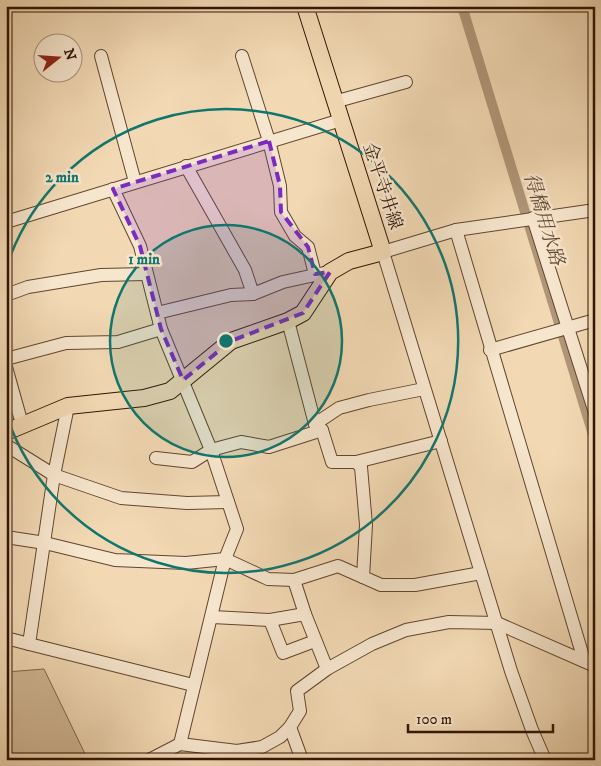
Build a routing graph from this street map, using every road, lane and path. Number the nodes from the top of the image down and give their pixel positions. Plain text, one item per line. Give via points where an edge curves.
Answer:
1 (305, 6) edge
2 (101, 56) dead end
3 (242, 56) dead end
4 (406, 82) dead end
5 (334, 102) junction
6 (341, 120) junction
7 (269, 140) junction
8 (186, 166) junction
9 (135, 182) junction
10 (113, 189) junction
11 (595, 210) edge
12 (529, 219) junction
13 (6, 222) edge
14 (456, 230) junction
15 (383, 252) junction
16 (323, 273) junction
17 (146, 274) junction
18 (253, 294) junction
19 (6, 296) edge
20 (157, 313) junction
21 (595, 320) edge
22 (288, 321) junction
23 (161, 329) junction
24 (563, 329) junction
25 (490, 350) junction
26 (6, 359) edge
27 (6, 367) edge
28 (183, 380) junction
29 (424, 389) junction
30 (68, 406) junction
31 (595, 413) edge
32 (22, 424) junction
33 (319, 427) junction
34 (6, 432) edge
35 (441, 441) junction
36 (6, 445) edge
37 (211, 450) junction
38 (156, 458) dead end
39 (356, 462) junction
40 (54, 475) junction
41 (228, 502) junction
42 (6, 537) edge
43 (45, 543) junction
44 (225, 559) junction
45 (481, 573) junction
46 (363, 577) junction
47 (294, 580) junction
48 (305, 614) junction
49 (212, 617) junction
50 (270, 620) junction
51 (497, 622) junction
52 (6, 638) edge
53 (315, 641) junction
54 (28, 644) junction
55 (589, 663) edge
56 (327, 669) junction
57 (193, 685) junction
58 (290, 727) junction
59 (180, 744) junction
60 (149, 760) edge
61 (302, 760) edge
62 (545, 760) edge

1 - 5 main road, 金平寺井線
2 - 9 street
3 - 7 street
4 - 5 street
5 - 6 main road, 金平寺井線
6 - 7 street
6 - 15 main road, 金平寺井線
7 - 8 street
7 - 16 street via 280,186 280,212
8 - 9 street
8 - 18 street via 245,270
9 - 10 street
10 - 13 street
10 - 17 street via 140,246
11 - 12 street
12 - 14 street
12 - 24 street
14 - 15 street
14 - 25 street
15 - 16 main road, 金平寺井線 via 349,261
15 - 29 street
16 - 18 street via 283,282
16 - 22 main road, 金平寺井線 via 303,313
17 - 19 street via 100,275 28,287
17 - 20 street
18 - 20 street via 231,295
20 - 23 street
21 - 24 street
22 - 28 main road, 金平寺井線 via 231,341
22 - 33 street
23 - 26 street via 118,342 66,343
23 - 28 street
24 - 25 street
24 - 31 street
25 - 55 street
27 - 32 street
28 - 30 main road, 金平寺井線 via 170,391 144,398
28 - 37 street
29 - 33 street via 339,408
29 - 35 street
30 - 32 main road, 金平寺井線
30 - 40 street
32 - 34 main road, 金平寺井線
33 - 37 street via 270,447 241,442
33 - 39 street via 332,462
35 - 39 street
35 - 45 street
36 - 40 street
37 - 38 street via 192,462
37 - 41 street
39 - 46 street via 361,467 366,525
40 - 41 street via 121,498 187,503
40 - 43 street
41 - 44 street via 237,529
42 - 43 street
43 - 44 street via 115,560 186,564
43 - 54 street
44 - 47 street via 268,579
44 - 49 street
45 - 46 street via 396,586 381,586
45 - 51 street
46 - 47 street via 338,566
47 - 48 street
48 - 50 street
48 - 53 street
49 - 50 street
49 - 57 street
50 - 53 street via 283,653
51 - 55 street
51 - 56 street via 449,622 406,630
51 - 62 street via 514,680
52 - 54 street
53 - 56 street
54 - 57 street
56 - 58 street via 297,691 300,711
57 - 59 street
58 - 59 street via 262,747 237,751
58 - 61 street
59 - 60 street

